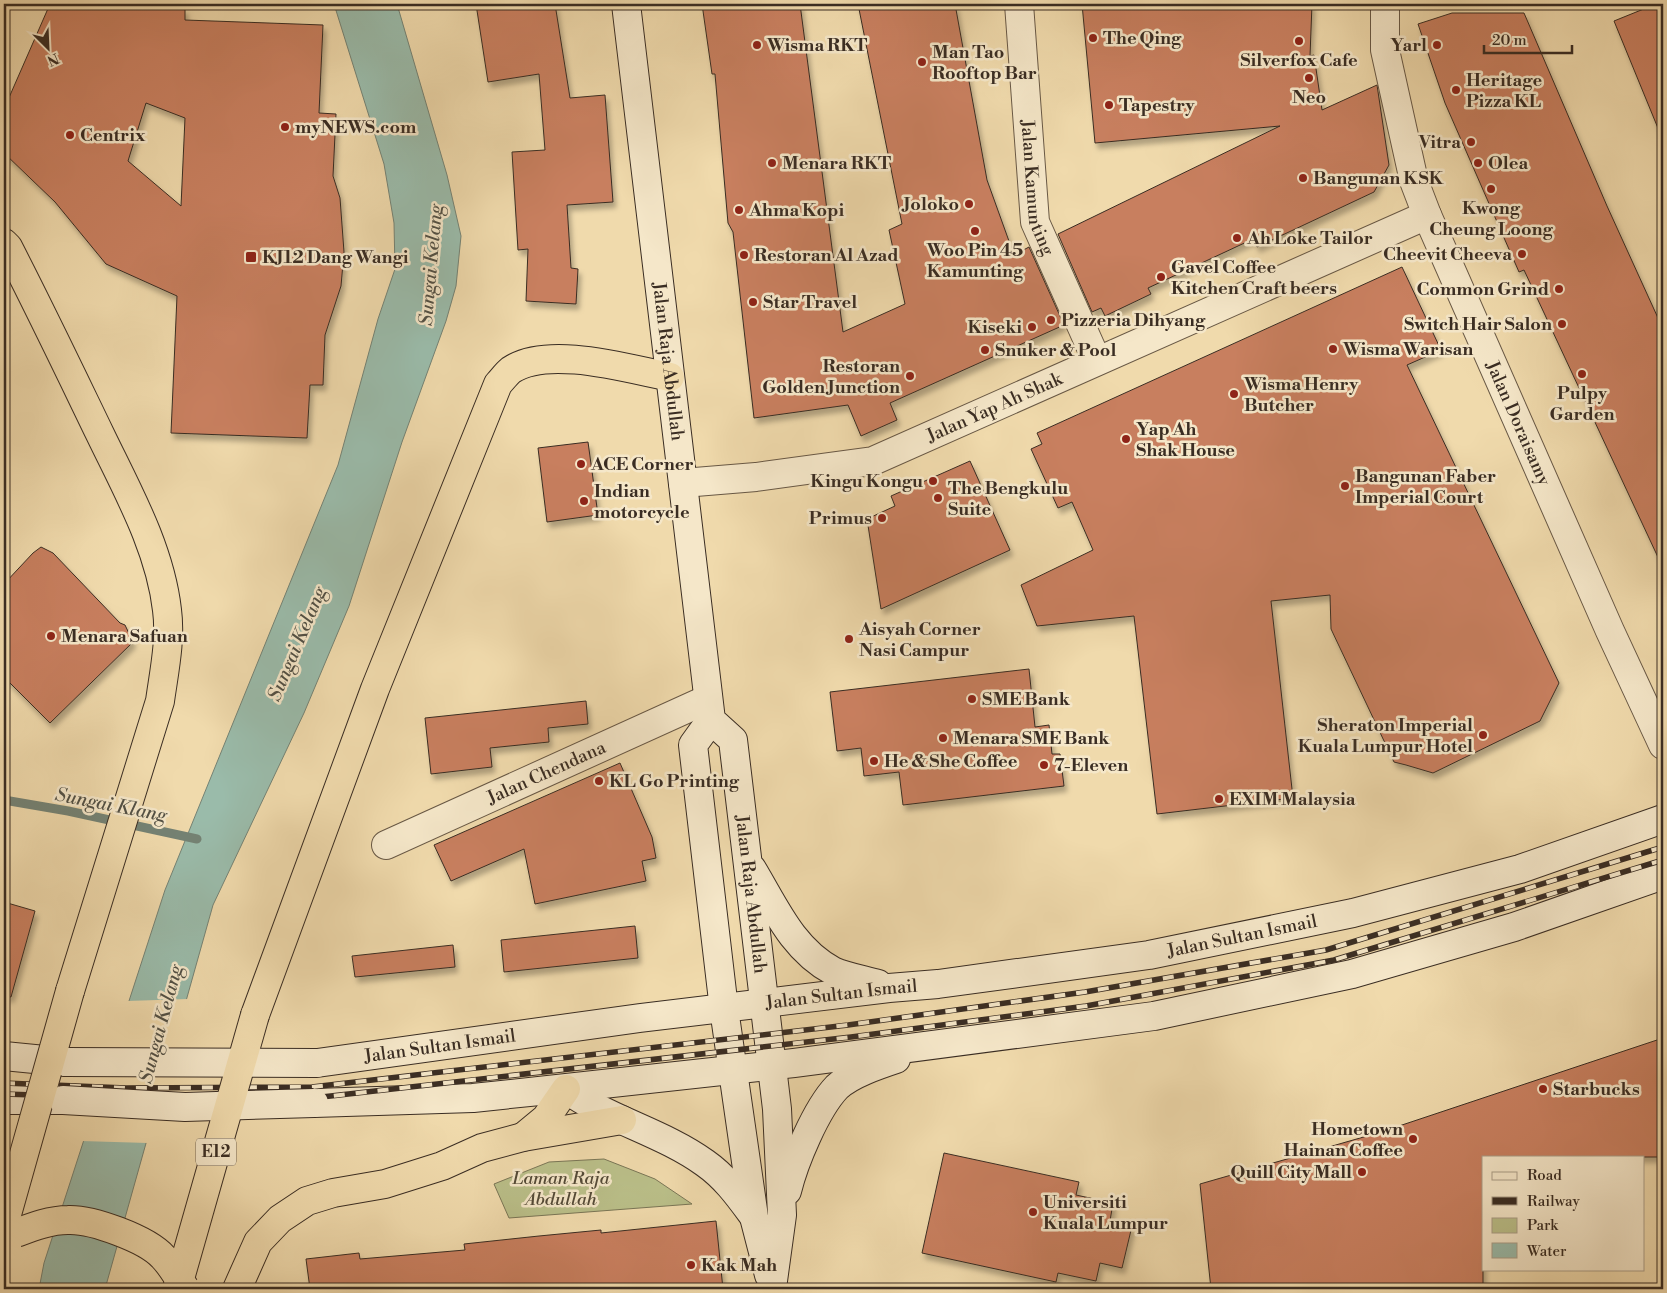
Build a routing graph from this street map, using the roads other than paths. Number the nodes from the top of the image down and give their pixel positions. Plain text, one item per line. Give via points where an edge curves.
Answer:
1 (626, 4) edge
2 (1019, 4) edge
3 (1385, 4) edge
4 (1427, 215) junction
5 (4, 244) edge
6 (1096, 361) junction
7 (670, 377) junction
8 (683, 483) junction
9 (709, 710) junction
10 (1663, 742) edge
11 (1663, 819) edge
12 (386, 845) dead end
13 (746, 859) junction
14 (1663, 875) edge
15 (889, 988) junction
16 (763, 1004) junction
17 (724, 1009) junction
18 (941, 1043) junction
19 (4, 1056) edge
20 (771, 1064) junction
21 (734, 1070) junction
22 (566, 1088) junction
23 (4, 1100) edge
24 (622, 1120) junction
25 (523, 1137) junction
26 (782, 1215) junction
27 (754, 1217) junction
28 (8, 1233) edge
29 (182, 1289) edge
30 (237, 1289) edge
31 (772, 1289) edge

1 - 7 street, Jalan Raja Abdullah
2 - 6 street, Jalan Kamunting via 1035,222
3 - 4 street, Jalan Doraisamy via 1385,50 1414,181
4 - 6 street, Jalan Yap Ah Shak
4 - 10 street, Jalan Doraisamy via 1598,605
5 - 28 highway, bridge via 29,287 142,522 160,576 167,611 160,701 70,991
6 - 8 street, Jalan Yap Ah Shak via 873,461 756,478
7 - 8 street, Jalan Raja Abdullah
7 - 29 highway, E12, bridge via 558,358 512,370 498,384 375,689 255,1015
8 - 9 street, Jalan Raja Abdullah
9 - 12 street, Jalan Chendana
9 - 13 street, Jalan Raja Abdullah via 733,740
9 - 17 street, Jalan Raja Abdullah via 693,745
11 - 15 street, Jalan Sultan Ismail via 1520,870 1259,934 1149,955
13 - 15 street via 795,942 835,972
13 - 16 street, Jalan Raja Abdullah
14 - 18 street via 1514,927 1352,974 1154,1016
15 - 16 street, Jalan Sultan Ismail
16 - 17 street, Jalan Sultan Ismail
16 - 20 street, Jalan Raja Abdullah
17 - 19 street, Jalan Sultan Ismail, bridge via 316,1063 65,1062
17 - 21 street, Jalan Raja Abdullah
18 - 20 street
18 - 26 street via 868,1069 838,1087 814,1121 798,1157
20 - 21 street
20 - 26 street, Jalan Raja Abdullah
21 - 22 street
21 - 27 street, Jalan Raja Abdullah
22 - 23 street, bridge via 473,1098 185,1106
22 - 24 street via 591,1106
22 - 25 highway via 546,1118
24 - 25 highway
24 - 27 street via 684,1149 706,1164 728,1182
25 - 30 highway via 482,1148 442,1166 385,1184 308,1201 280,1219 258,1242
26 - 31 street, Jalan Raja Abdullah
27 - 31 street, Jalan Raja Abdullah
28 - 29 highway, bridge via 38,1224 68,1220 87,1222 140,1241 162,1256

